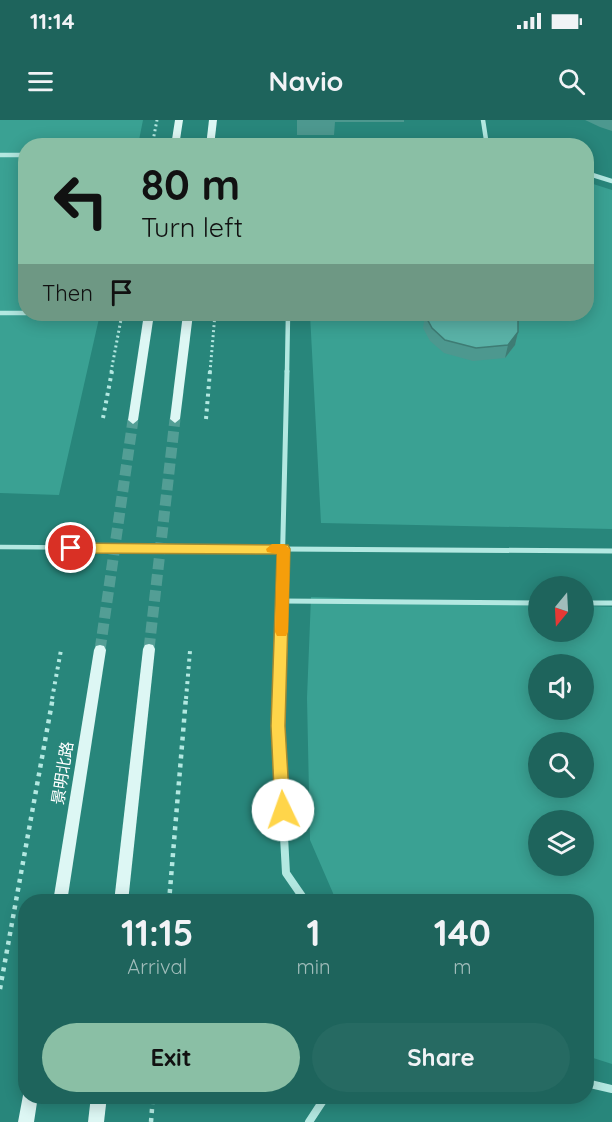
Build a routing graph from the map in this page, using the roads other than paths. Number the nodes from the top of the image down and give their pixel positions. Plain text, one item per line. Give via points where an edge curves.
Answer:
1 (179, 120) edge
2 (213, 120) edge
3 (483, 120) edge
4 (176, 138) edge
5 (211, 138) edge
6 (486, 138) edge
7 (0, 155) edge
8 (18, 155) edge
9 (594, 175) edge
10 (612, 181) edge
11 (18, 313) edge
12 (0, 314) edge
13 (148, 321) edge
14 (187, 321) edge
15 (288, 321) edge
16 (175, 419) tunnel mouth
17 (133, 420) tunnel mouth
18 (0, 547) edge
19 (284, 549) junction
20 (612, 551) edge
21 (282, 601) junction
22 (528, 603) edge
23 (594, 603) edge
24 (612, 603) edge
25 (149, 649) tunnel mouth
26 (100, 650) tunnel mouth
27 (61, 894) edge
28 (122, 894) edge
29 (300, 894) edge
30 (594, 1085) edge
31 (612, 1089) edge
32 (29, 1104) edge
33 (98, 1104) edge
34 (321, 1104) edge
35 (26, 1122) edge
36 (96, 1122) edge
37 (309, 1122) edge

1 - 4 main road
2 - 5 main road
3 - 6 street
7 - 8 street
9 - 10 street
11 - 12 street
13 - 17 main road
14 - 16 main road
15 - 19 street
18 - 19 lane
19 - 20 street
19 - 21 street
21 - 22 street
21 - 29 street via 278,726 286,873
23 - 24 street
25 - 28 main road
26 - 27 main road, 景明北路
30 - 31 street
32 - 35 main road
33 - 36 main road
34 - 37 street

